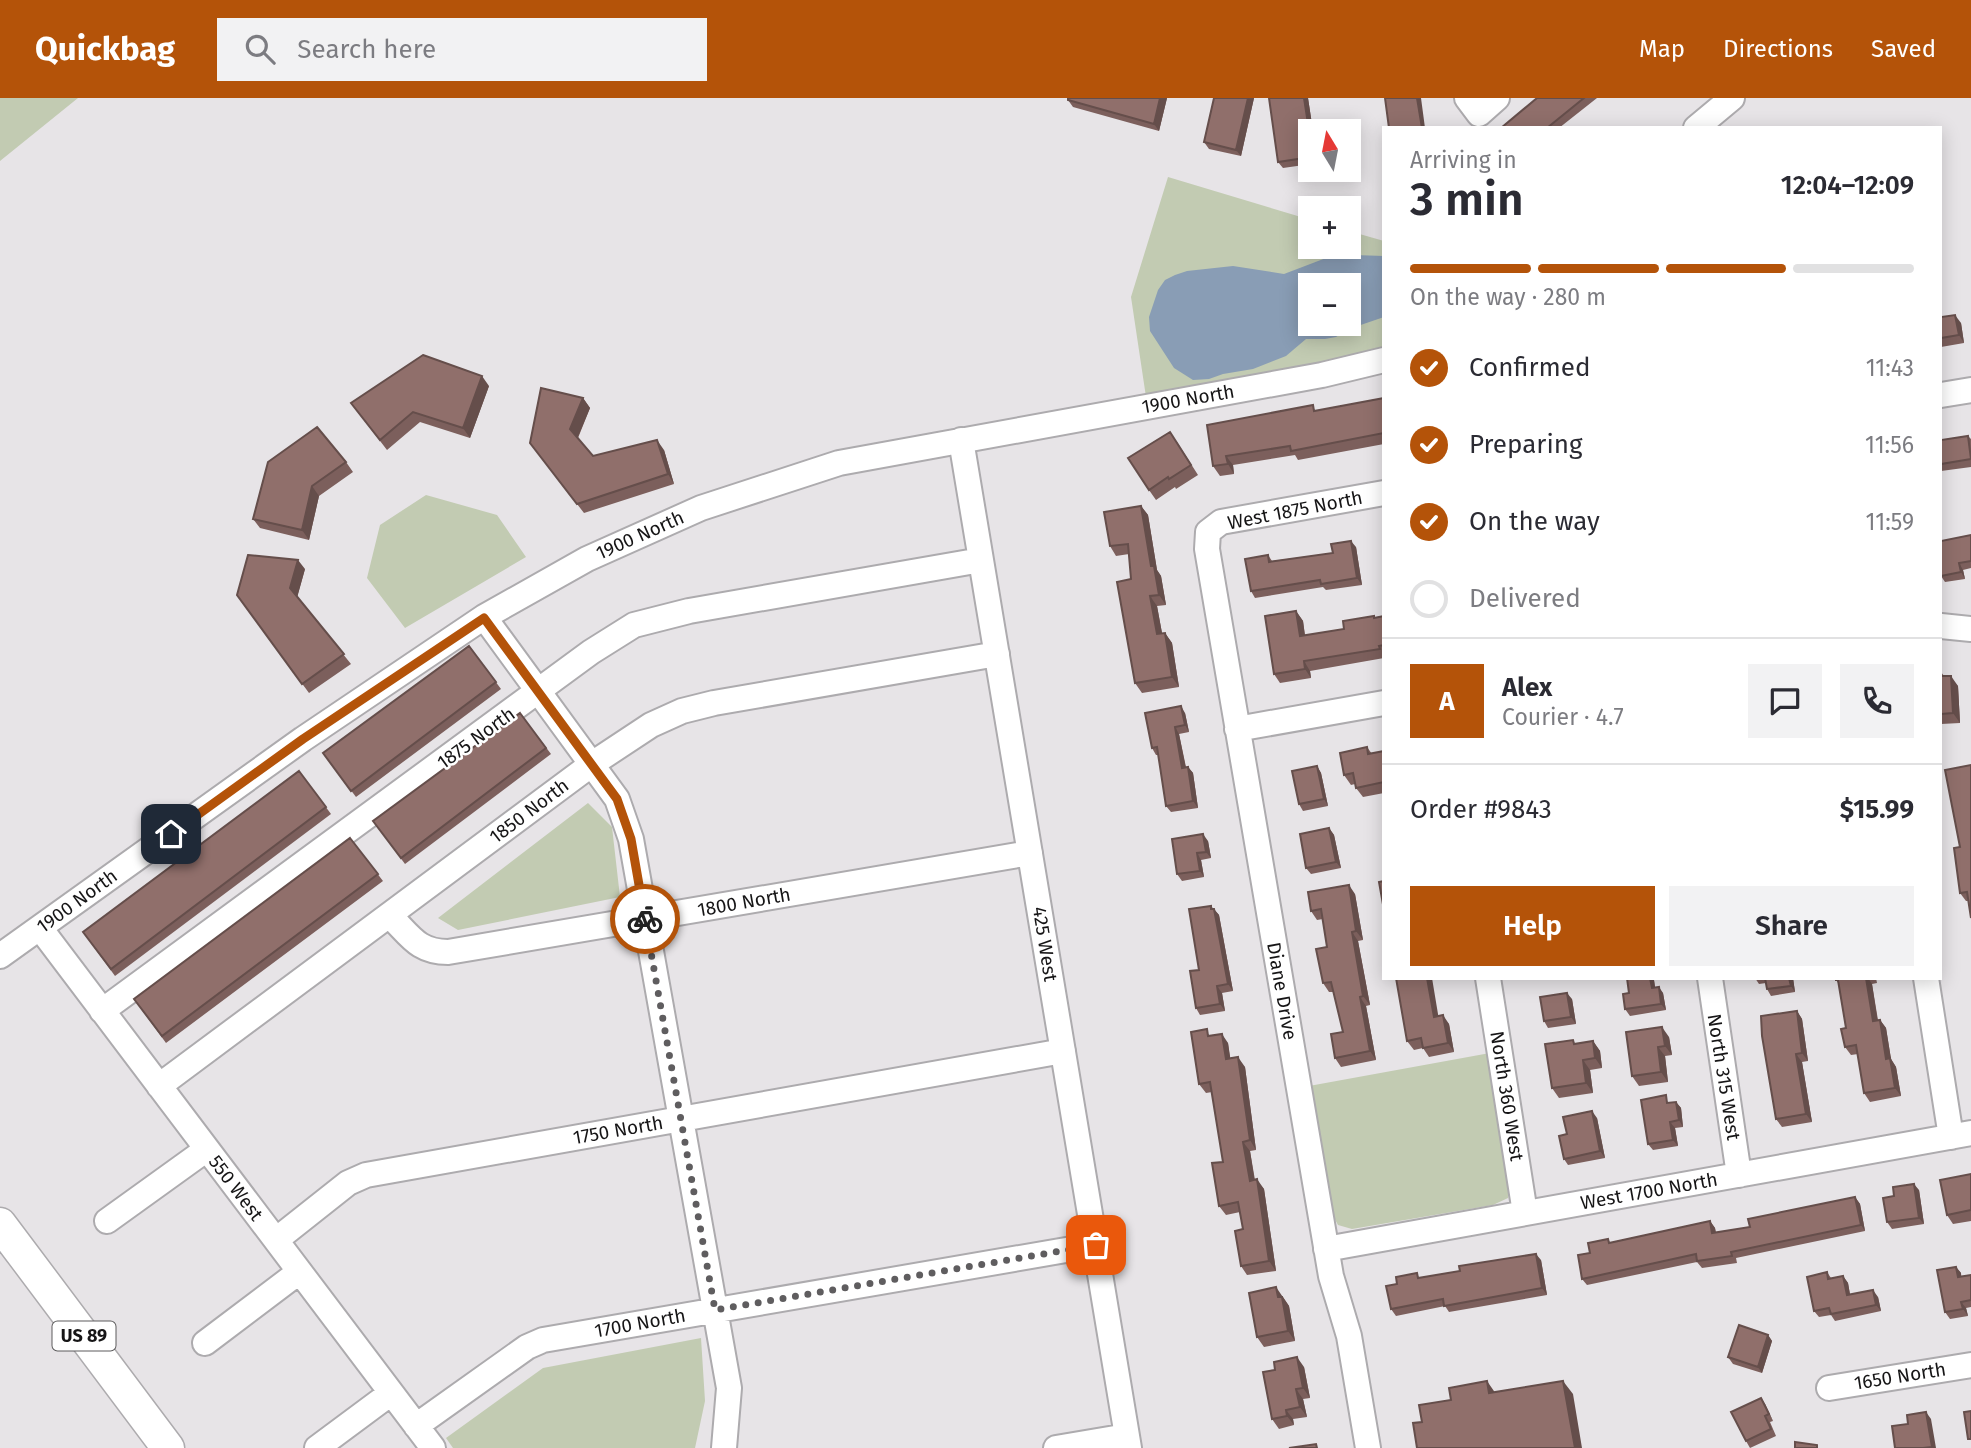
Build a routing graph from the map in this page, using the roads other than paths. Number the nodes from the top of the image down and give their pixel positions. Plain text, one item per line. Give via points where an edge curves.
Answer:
1 (1467, 98) edge
2 (1497, 98) edge
3 (1732, 98) edge
4 (1698, 126) edge
5 (1382, 360) edge
6 (1971, 390) edge
7 (1942, 395) edge
8 (961, 440) junction
9 (1382, 493) edge
10 (1208, 532) joint
11 (981, 559) junction
12 (484, 618) junction
13 (1942, 626) edge
14 (1971, 629) edge
15 (997, 654) junction
16 (539, 692) junction
17 (1382, 704) edge
18 (1237, 729) junction
19 (592, 764) junction
20 (1030, 853) junction
21 (389, 915) junction
22 (645, 919) junction
23 (40, 928) junction
24 (0, 956) edge
25 (1488, 980) edge
26 (1710, 980) edge
27 (1926, 980) edge
28 (102, 1011) junction
29 (1063, 1051) junction
30 (159, 1086) junction
31 (681, 1119) junction
32 (1961, 1135) edge
33 (207, 1149) junction
34 (1739, 1175) junction
35 (1525, 1213) junction
36 (107, 1221) dead end
37 (0, 1224) edge
38 (275, 1240) junction
39 (1096, 1245) junction
40 (1326, 1249) junction
41 (299, 1272) junction
42 (715, 1310) junction
43 (205, 1343) dead end
44 (1971, 1365) edge
45 (1829, 1388) dead end
46 (391, 1394) junction
47 (416, 1426) junction
48 (1128, 1442) edge
49 (729, 1447) edge
50 (168, 1448) edge
51 (317, 1448) edge
52 (433, 1448) edge
53 (1056, 1448) edge
54 (1368, 1448) edge

1 - 2 street via 1479,114
3 - 4 street
5 - 8 street, 1900 North
6 - 7 street
8 - 11 street, 425 West
8 - 12 street, 1900 North via 839,463 720,500 587,559
9 - 10 street, West 1875 North via 1221,522
10 - 18 street, Diane Drive via 1206,549
11 - 15 street, 425 West
11 - 16 street, 1875 North via 634,625
12 - 16 street
12 - 23 street, 1900 North via 303,739
13 - 14 street
15 - 19 street, 1850 North via 682,711 651,724
15 - 20 street, 425 West
16 - 19 street
16 - 28 street, 1875 North
17 - 18 street
18 - 40 street, Diane Drive
19 - 21 street, 1850 North
19 - 22 street via 617,799 628,829
20 - 22 street, 1800 North
20 - 29 street, 425 West
21 - 22 street, 1800 North via 432,952
21 - 30 street, 1850 North
22 - 31 street
23 - 24 street, 1900 North
23 - 28 street, 550 West
25 - 35 street, North 360 West
26 - 34 street, North 315 West
27 - 32 street
28 - 30 street, 550 West
29 - 31 street, 1750 North
29 - 39 street, 425 West
30 - 33 street, 550 West
31 - 38 street, 1750 North via 366,1175
31 - 42 street
32 - 34 street, West 1700 North
33 - 36 street
33 - 38 street, 550 West
34 - 35 street, West 1700 North
35 - 40 street, West 1700 North
37 - 50 main road, US 89
38 - 41 street, 550 West
39 - 42 street, 1700 North
39 - 48 street, 425 West
40 - 54 street, Diane Drive via 1349,1336
41 - 43 street
41 - 46 street, 550 West
42 - 47 street, 1700 North via 543,1340
42 - 49 street via 729,1388
44 - 45 street, 1650 North
46 - 47 street, 550 West
46 - 51 street
47 - 52 street, 550 West
48 - 53 street

